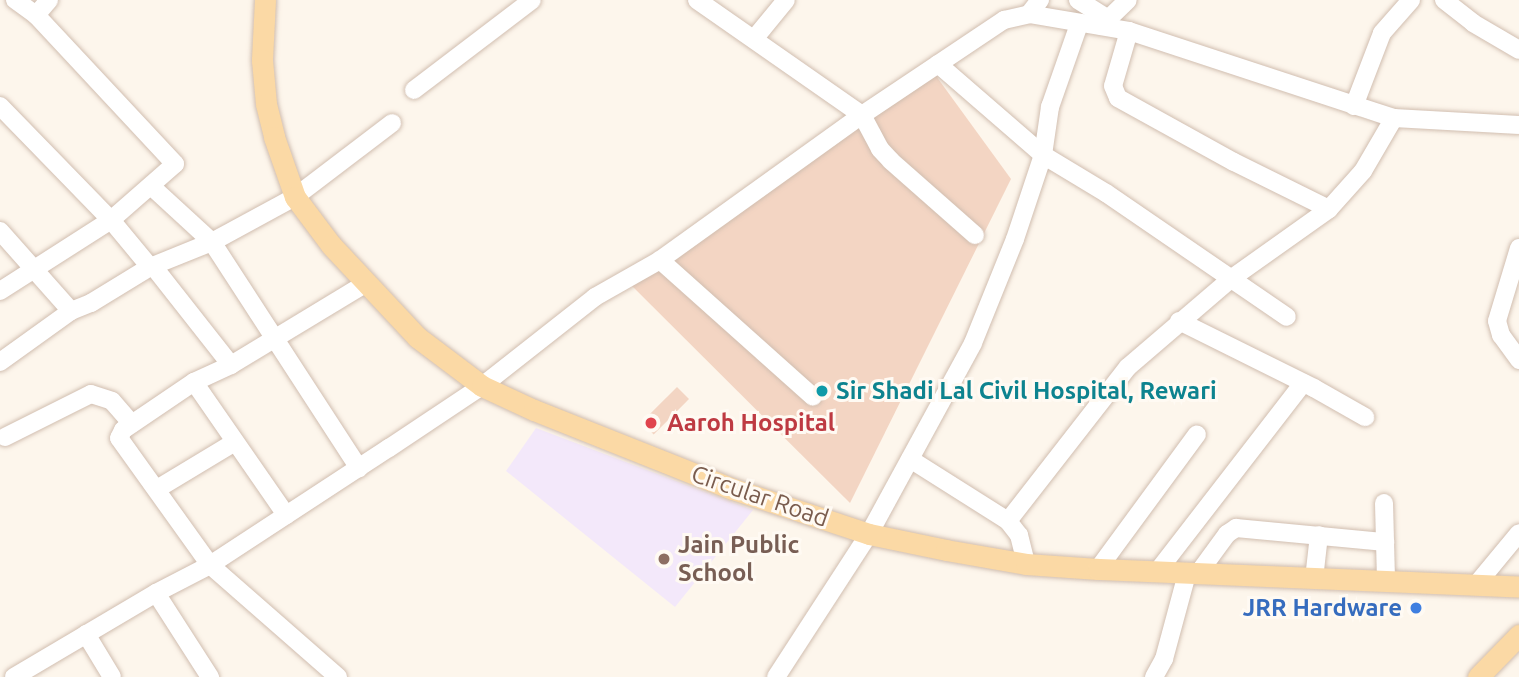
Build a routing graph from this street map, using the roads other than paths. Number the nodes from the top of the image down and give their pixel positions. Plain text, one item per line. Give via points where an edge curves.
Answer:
1 (15, 0) edge
2 (49, 0) edge
3 (265, 0) edge
4 (532, 0) edge
5 (697, 0) edge
6 (786, 0) edge
7 (1079, 0) edge
8 (1128, 0) edge
9 (1411, 0) edge
10 (1444, 0) edge
11 (1033, 5) edge
12 (36, 15) junction
13 (1104, 23) junction
14 (1079, 24) junction
15 (1129, 32) junction
16 (754, 39) junction
17 (1519, 50) edge
18 (938, 64) junction
19 (414, 90) dead end
20 (0, 106) edge
21 (1354, 106) junction
22 (862, 115) junction
23 (1394, 118) junction
24 (392, 123) dead end
25 (1519, 125) edge
26 (1043, 155) junction
27 (151, 187) junction
28 (295, 197) junction
29 (1329, 209) junction
30 (111, 220) junction
31 (0, 231) edge
32 (975, 235) dead end
33 (212, 242) junction
34 (1519, 248) edge
35 (660, 260) junction
36 (152, 267) junction
37 (33, 272) junction
38 (1232, 278) junction
39 (365, 284) junction
40 (0, 291) edge
41 (71, 311) junction
42 (1287, 317) dead end
43 (1179, 321) junction
44 (275, 337) junction
45 (1519, 360) edge
46 (0, 362) edge
47 (231, 365) junction
48 (194, 382) junction
49 (1303, 383) junction
50 (482, 386) junction
51 (813, 397) dead end
52 (1364, 417) dead end
53 (132, 424) junction
54 (1197, 434) dead end
55 (5, 437) dead end
56 (235, 442) junction
57 (910, 459) junction
58 (359, 468) junction
59 (157, 489) junction
60 (1384, 503) dead end
61 (286, 515) junction
62 (1008, 521) junction
63 (1519, 533) edge
64 (869, 534) junction
65 (1319, 536) junction
66 (1385, 542) junction
67 (1026, 564) junction
68 (211, 565) junction
69 (1098, 569) junction
70 (1157, 572) junction
71 (1192, 575) junction
72 (1314, 579) junction
73 (1386, 581) junction
74 (1476, 584) junction
75 (1519, 587) edge
76 (156, 593) junction
77 (86, 634) junction
78 (1519, 635) edge
79 (15, 677) edge
80 (112, 677) edge
81 (210, 677) edge
82 (338, 677) edge
83 (776, 677) edge
84 (1154, 677) edge
85 (1478, 677) edge

1 - 12 street
2 - 12 street
3 - 28 main road, Circular Road via 262,60 266,104
4 - 19 street
5 - 16 street
6 - 16 street
7 - 13 street
8 - 13 street
9 - 21 street via 1382,33
10 - 17 street
11 - 14 street
11 - 18 street via 989,27
12 - 27 street via 173,159 172,169
13 - 14 street
13 - 15 street
14 - 26 street via 1050,107
15 - 21 street
15 - 29 street via 1113,86 1118,98
16 - 22 street
18 - 22 street
18 - 26 street
20 - 30 street
21 - 23 street
22 - 32 street via 891,161
22 - 35 street
23 - 25 street
23 - 29 street via 1363,171
24 - 28 street
26 - 38 street
26 - 57 street via 973,343
27 - 30 street
27 - 33 street
28 - 33 street
28 - 39 main road, Circular Road
29 - 38 street
30 - 36 street
30 - 37 street
31 - 37 street
33 - 36 street
33 - 44 street
34 - 45 street via 1497,321
35 - 50 street via 595,297
35 - 51 street
36 - 41 street
36 - 47 street
37 - 40 street
37 - 41 street
38 - 42 street
38 - 43 street
39 - 44 street
39 - 50 main road, Circular Road via 417,337
41 - 46 street
43 - 49 street
43 - 62 street via 1120,376
44 - 47 street
44 - 58 street
47 - 48 street
48 - 53 street
48 - 56 street
49 - 52 street
49 - 70 street
50 - 58 street
50 - 64 main road, Circular Road via 733,489
53 - 55 street via 106,396 91,394
53 - 59 street via 120,434 120,442
54 - 69 street
56 - 59 street
56 - 61 street
57 - 62 street
57 - 64 street
58 - 61 street
59 - 68 street
60 - 66 street
61 - 68 street
62 - 67 street via 1019,535
63 - 74 street
64 - 67 main road, Circular Road
64 - 83 street
65 - 66 street
65 - 71 street via 1231,530
65 - 72 street
66 - 73 street
67 - 69 main road, Circular Road
68 - 76 street
68 - 82 street
69 - 70 main road, Circular Road
70 - 71 main road, Circular Road
71 - 72 main road, Circular Road
71 - 84 street
72 - 73 main road, Circular Road
73 - 74 main road, Circular Road
74 - 75 main road, Circular Road
76 - 77 street
76 - 81 street
77 - 79 street
77 - 80 street
78 - 85 main road

